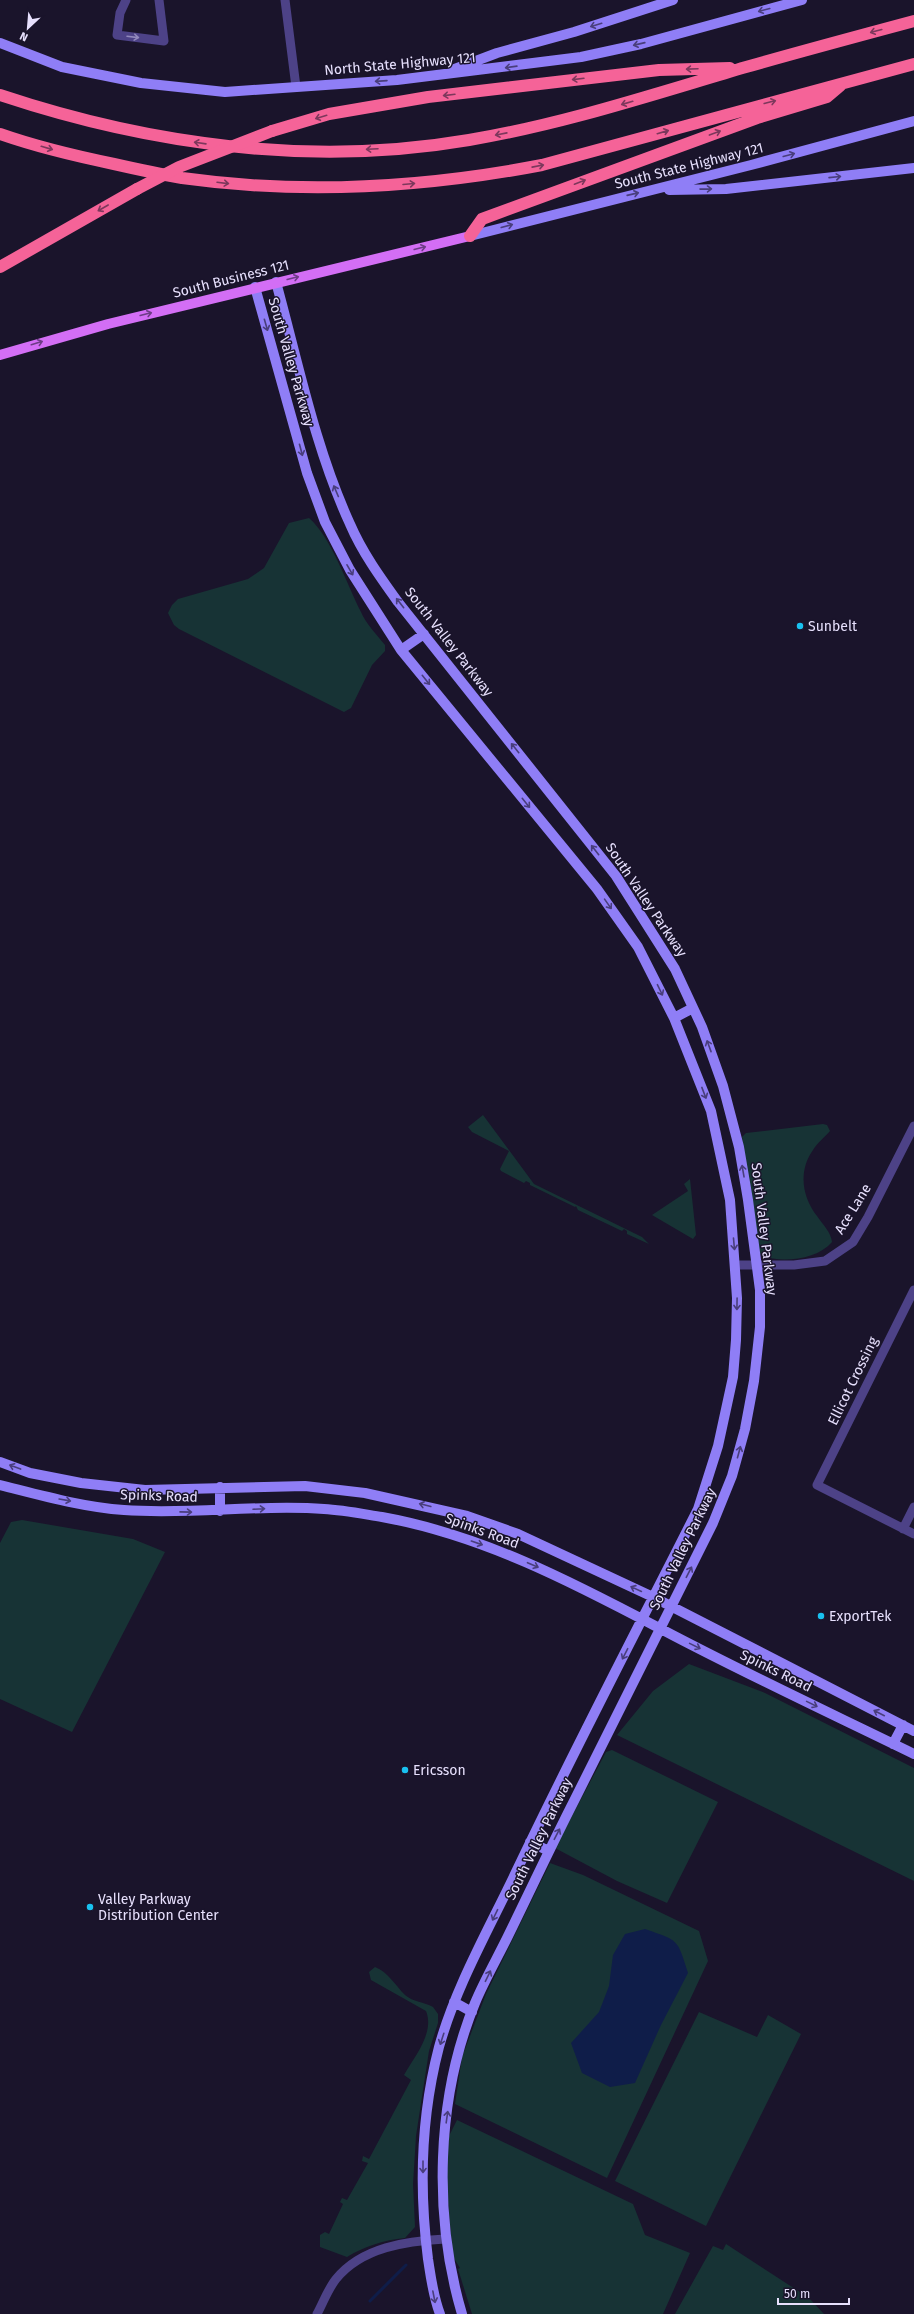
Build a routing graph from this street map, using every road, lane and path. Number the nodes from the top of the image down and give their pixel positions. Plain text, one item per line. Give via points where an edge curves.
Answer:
1 (126, 0) edge
2 (159, 0) edge
3 (285, 0) edge
4 (673, 0) edge
5 (802, 0) edge
6 (914, 21) edge
7 (0, 43) edge
8 (914, 64) edge
9 (745, 67) junction
10 (438, 75) junction
11 (842, 84) junction
12 (296, 87) junction
13 (0, 95) edge
14 (914, 121) edge
15 (0, 134) edge
16 (914, 168) edge
17 (653, 190) junction
18 (470, 236) junction
19 (0, 267) edge
20 (276, 282) junction
21 (255, 287) junction
22 (0, 355) edge
23 (424, 634) junction
24 (401, 650) junction
25 (693, 1008) junction
26 (674, 1018) junction
27 (914, 1126) edge
28 (736, 1265) junction
29 (756, 1265) junction
30 (914, 1290) edge
31 (0, 1462) edge
32 (30, 1473) junction
33 (0, 1485) edge
34 (220, 1487) junction
35 (26, 1491) junction
36 (914, 1507) edge
37 (220, 1511) junction
38 (903, 1529) junction
39 (914, 1534) edge
40 (653, 1597) junction
41 (671, 1607) junction
42 (643, 1619) junction
43 (660, 1629) junction
44 (903, 1725) junction
45 (914, 1731) edge
46 (893, 1744) junction
47 (914, 1754) edge
48 (530, 1842) junction
49 (549, 1851) junction
50 (454, 2002) junction
51 (472, 2012) junction
52 (445, 2239) junction
53 (426, 2240) junction
54 (317, 2314) edge
55 (440, 2314) edge
56 (462, 2314) edge

1 -> 2 street via 120,13 117,35 164,41
3 - 12 street
4 -> 10 main road via 574,32 496,53
5 -> 10 main road, North State Highway 121 via 641,44 581,56
6 -> 9 highway
7 - 12 main road, North State Highway 121 via 62,67 141,83 225,92
8 - 11 highway
9 -> 13 highway via 534,128 466,140 362,150 258,149 164,138 99,124
9 -> 19 highway, bridge via 659,70 428,97 329,114 272,131 179,167
10 -> 12 main road, North State Highway 121
15 -> 11 highway via 69,154 180,177 285,188 390,186 492,174 542,165
18 -> 11 highway via 482,219 757,118 827,97
17 -> 14 main road, South State Highway 121
17 -> 16 main road via 726,189
18 -> 17 main road, South State Highway 121
20 -> 18 main road, South Business 121
20 - 21 main road, South Business 121
23 -> 20 main road, South Valley Parkway via 370,562 350,525 330,477
22 -> 21 main road, South Business 121 via 74,333
21 -> 24 main road, South Valley Parkway via 307,473 325,522 350,570
23 - 24 main road
25 -> 23 main road, South Valley Parkway via 675,969 616,876
24 -> 26 main road, South Valley Parkway via 598,890 638,947
25 - 26 main road
29 -> 25 main road, South Valley Parkway via 739,1147 724,1086
26 -> 28 main road, South Valley Parkway via 711,1111 730,1200
27 - 29 street, Ace Lane via 853,1242 825,1261 794,1265
28 - 29 street, Ace Lane
28 -> 40 main road, South Valley Parkway via 733,1377 718,1446 698,1510
41 -> 29 main road, South Valley Parkway via 713,1523 732,1476 745,1429 760,1327 760,1290
30 - 38 street, Ellicot Crossing via 817,1485
32 -> 31 main road, Spinks Road
32 - 34 main road, Spinks Road via 145,1490
32 - 35 main road
33 - 35 main road, Spinks Road
34 - 37 main road
40 -> 34 main road, Spinks Road via 518,1534 467,1516 413,1502 305,1486
35 -> 37 main road, Spinks Road via 123,1510
36 - 38 street
37 -> 42 main road, Spinks Road via 324,1509 442,1531 500,1551 563,1578
38 - 39 street
40 - 41 main road, Spinks Road
40 - 42 main road, South Valley Parkway
41 - 43 main road, South Valley Parkway
44 -> 41 main road, Spinks Road
42 - 43 main road, Spinks Road
42 -> 48 main road, South Valley Parkway
43 -> 46 main road, Spinks Road
49 -> 43 main road, South Valley Parkway
44 - 45 main road, Spinks Road
44 - 46 main road
46 - 47 main road, Spinks Road
48 - 49 main road
48 -> 50 main road, South Valley Parkway
51 -> 49 main road, South Valley Parkway
50 - 51 main road
50 -> 53 main road, South Valley Parkway via 439,2048 423,2145
52 -> 51 main road, South Valley Parkway via 443,2146 456,2064
52 - 53 street
52 - 56 main road, South Valley Parkway via 452,2279
53 - 54 street via 392,2246 366,2256 348,2267 336,2280
53 -> 55 main road, South Valley Parkway via 435,2302

